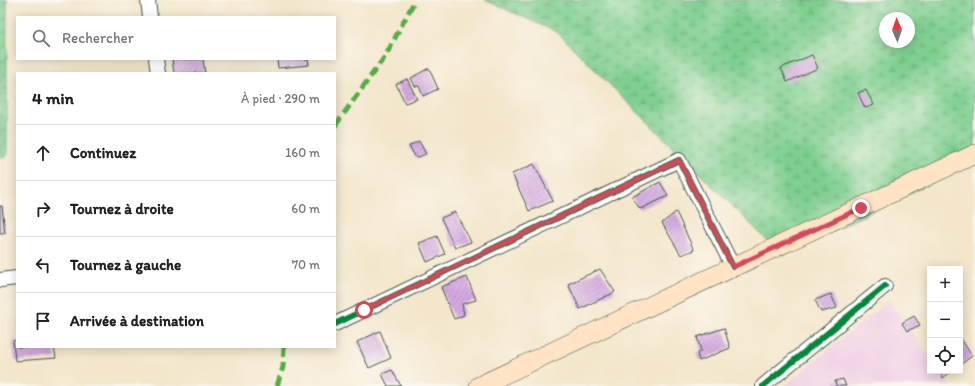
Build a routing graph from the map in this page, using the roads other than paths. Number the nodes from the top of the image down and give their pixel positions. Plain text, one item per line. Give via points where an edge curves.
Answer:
1 (148, 0) edge
2 (150, 16) edge
3 (156, 60) edge
4 (158, 72) edge
5 (975, 154) edge
6 (733, 267) junction
7 (16, 278) edge
8 (0, 280) edge
9 (885, 286) dead end
10 (336, 324) edge
11 (479, 386) edge
12 (763, 386) edge

1 - 2 street
3 - 4 street
5 - 6 main road
6 - 10 street via 679,160
6 - 11 main road
7 - 8 street
9 - 12 street

